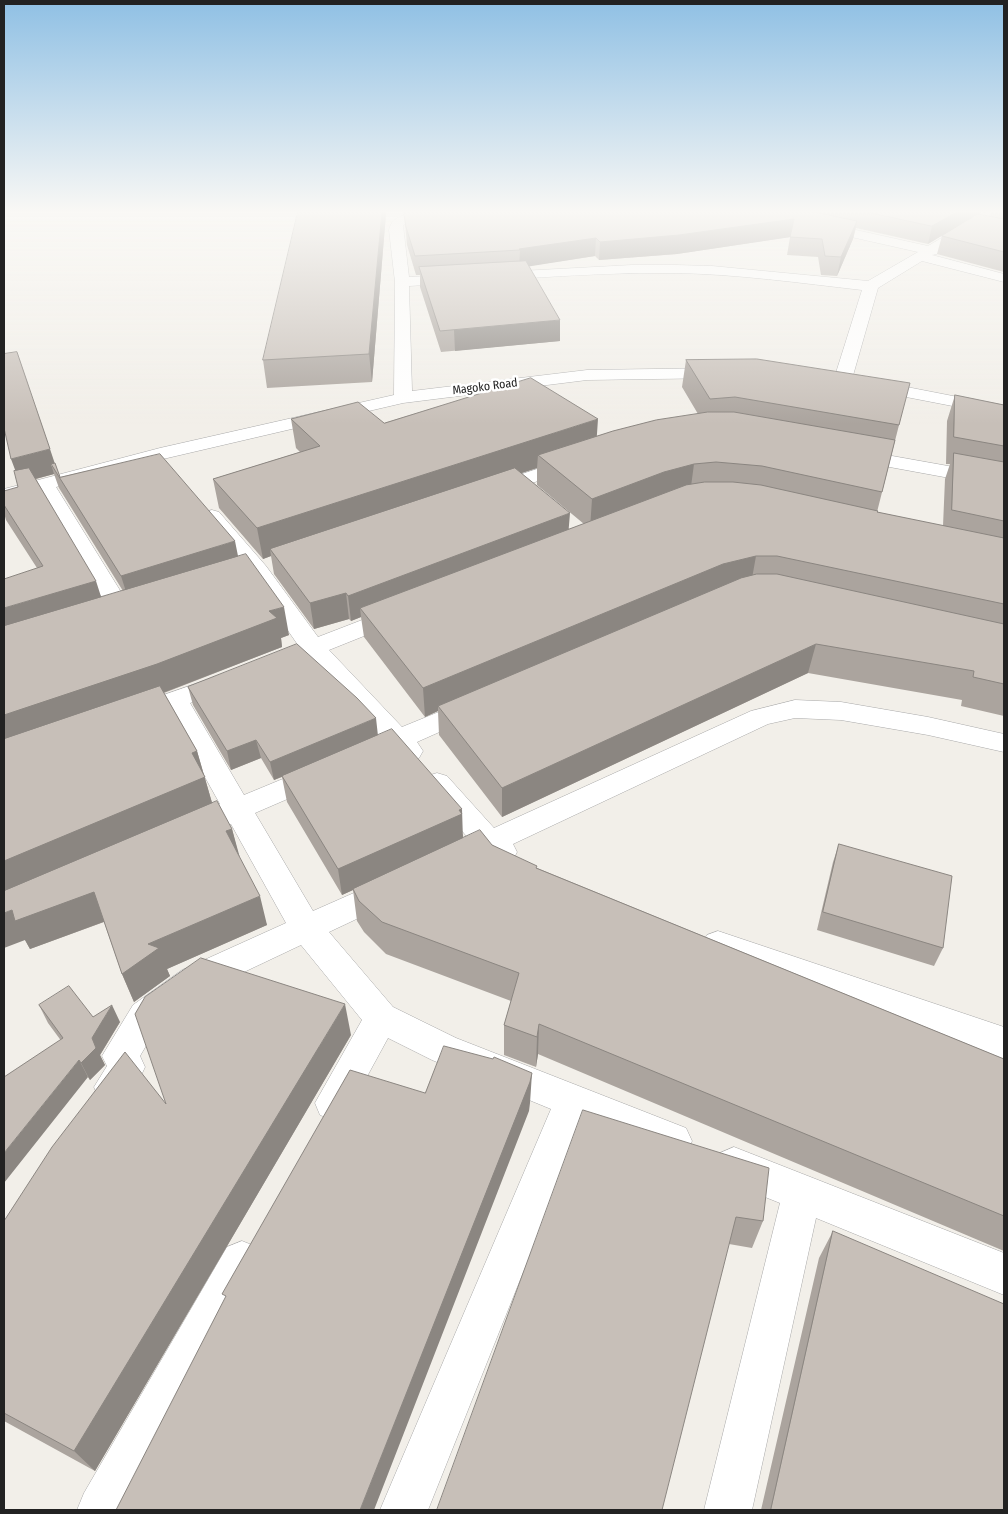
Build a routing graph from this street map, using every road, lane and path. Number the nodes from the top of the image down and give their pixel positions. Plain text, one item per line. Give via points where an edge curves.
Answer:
1 (402, 282) edge
2 (840, 283) edge
3 (877, 283) edge
4 (871, 286) junction
5 (742, 374) edge
6 (825, 378) edge
7 (843, 380) junction
8 (403, 398) junction
9 (1004, 411) edge
10 (834, 452) edge
11 (160, 454) junction
12 (588, 458) edge
13 (178, 476) edge
14 (1004, 482) edge
15 (44, 484) junction
16 (4, 495) edge
17 (196, 498) edge
18 (471, 498) edge
19 (414, 608) edge
20 (122, 613) edge
21 (313, 648) junction
22 (276, 662) edge
23 (248, 672) edge
24 (499, 696) edge
25 (175, 700) junction
26 (112, 722) edge
27 (398, 739) junction
28 (1004, 743) edge
29 (238, 809) junction
30 (166, 840) edge
31 (489, 842) junction
32 (527, 869) edge
33 (306, 928) junction
34 (689, 934) edge
35 (381, 1018) junction
36 (1004, 1043) edge
37 (572, 1101) junction
38 (92, 1113) edge
39 (317, 1130) edge
40 (802, 1193) junction
41 (258, 1234) edge
42 (1004, 1274) edge
43 (101, 1510) edge
44 (404, 1510) edge
45 (728, 1510) edge

1 - 8 street
2 - 4 street
3 - 4 street
4 - 7 street
5 - 8 street, Magoko Road via 587,375
6 - 7 street
7 - 9 street
8 - 11 street, Magoko Road
10 - 14 street
11 - 13 street
11 - 15 street, Magoko Road
12 - 18 street via 524,488
15 - 16 street, Magoko Road
15 - 20 street
17 - 21 street via 258,571
19 - 21 street
21 - 22 street
21 - 27 street
23 - 25 street
24 - 27 street
25 - 26 street
25 - 29 street
27 - 29 street
27 - 31 street
28 - 31 street via 841,711 795,709 760,717
29 - 30 street
29 - 33 street
31 - 32 street
31 - 33 street
33 - 35 street
33 - 38 street via 194,980 145,1016 120,1056 127,1067
34 - 36 street
35 - 37 street via 444,1049
35 - 39 street
37 - 40 street
37 - 44 street
40 - 42 street
40 - 45 street
41 - 43 street

